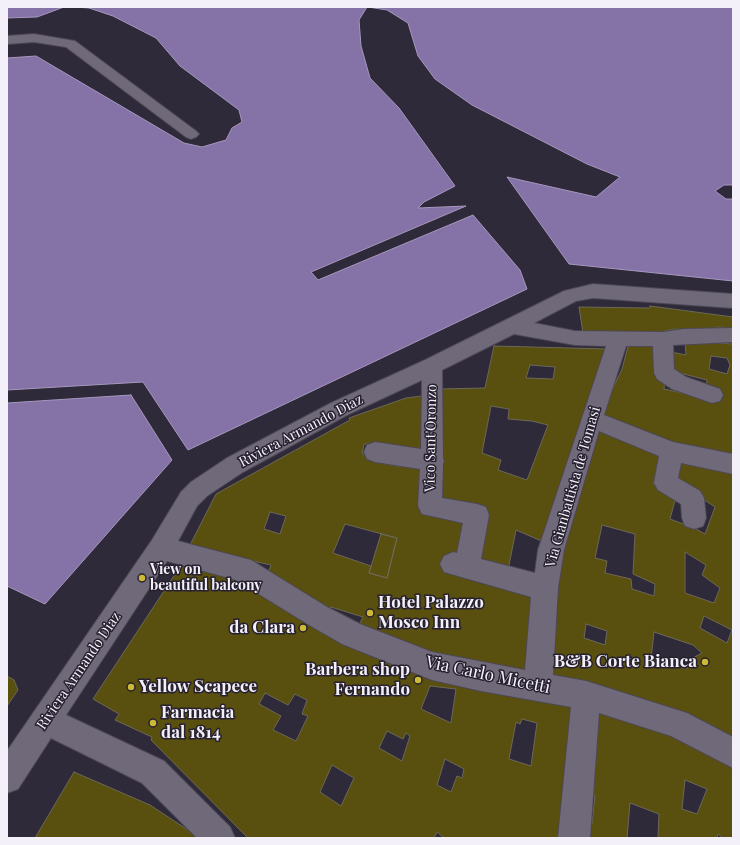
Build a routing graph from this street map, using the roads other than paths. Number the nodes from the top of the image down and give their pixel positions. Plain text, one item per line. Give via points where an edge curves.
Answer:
1 (7, 40) edge
2 (191, 134) dead end
3 (733, 302) edge
4 (512, 326) junction
5 (733, 334) edge
6 (619, 338) junction
7 (663, 339) junction
8 (432, 366) junction
9 (712, 395) dead end
10 (592, 418) junction
11 (671, 451) junction
12 (375, 452) dead end
13 (433, 461) junction
14 (733, 464) edge
15 (694, 518) dead end
16 (161, 548) junction
17 (545, 588) junction
18 (538, 686) junction
19 (586, 695) junction
20 (46, 720) junction
21 (733, 753) edge
22 (7, 778) edge
23 (219, 838) edge
24 (574, 838) edge

1 - 2 street via 34,38 70,44
3 - 4 street, Riviera Armando Diaz via 593,291 571,296
4 - 6 street via 575,338
4 - 8 street, Riviera Armando Diaz
5 - 7 street
6 - 7 street
6 - 10 street, Via Gianbattista de Tomasi
7 - 9 street via 664,373 679,383
8 - 13 street, Vico Sant'Oronzo
8 - 16 street, Riviera Armando Diaz via 281,439 199,489 189,499
10 - 11 street
10 - 17 street, Via Gianbattista de Tomasi via 551,550
11 - 14 street
11 - 15 street via 666,483 692,498
12 - 13 street
13 - 17 street, Vico Sant'Oronzo via 430,506 477,515 460,565
16 - 18 street, Via Carlo Micetti via 242,569 352,634 432,666
16 - 20 street, Riviera Armando Diaz
17 - 18 street, Via Gianbattista de Tomasi
18 - 19 street, Via Carlo Micetti
19 - 21 street, Via Carlo Micetti via 677,722
19 - 24 street
20 - 22 street, Riviera Armando Diaz
20 - 23 street via 153,772

